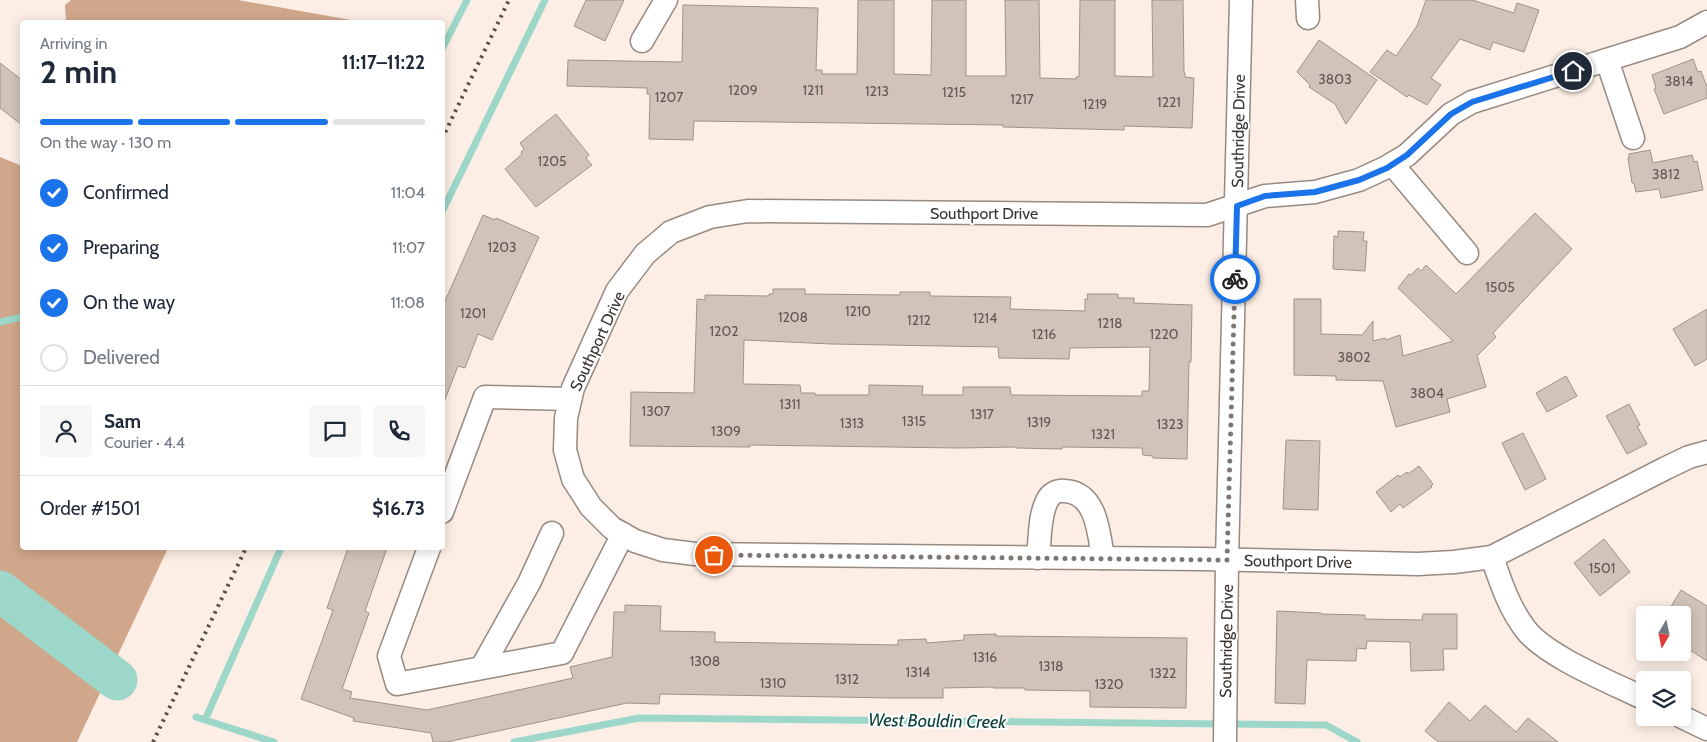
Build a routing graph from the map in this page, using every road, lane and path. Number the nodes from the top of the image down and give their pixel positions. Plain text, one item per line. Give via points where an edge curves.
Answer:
1 (666, 0) edge
2 (1241, 0) edge
3 (1707, 22) edge
4 (642, 41) dead end
5 (1606, 60) junction
6 (1633, 138) dead end
7 (1392, 164) junction
8 (1237, 206) junction
9 (1467, 254) dead end
10 (570, 400) junction
11 (1707, 452) edge
12 (445, 504) edge
13 (552, 533) dead end
14 (623, 534) junction
15 (428, 550) edge
16 (1038, 558) junction
17 (1103, 558) junction
18 (1492, 558) junction
19 (1227, 560) junction
20 (482, 667) junction
21 (1636, 694) edge
22 (1691, 721) edge
23 (1707, 729) edge
24 (1225, 742) edge

1 - 4 street
2 - 8 street, Southridge Drive
3 - 5 street, Southport Drive via 1680,37
5 - 6 street
5 - 7 street, Southport Drive via 1472,102 1451,114 1407,155
7 - 8 street, Southport Drive via 1359,180 1315,192 1265,196
7 - 9 street
8 - 10 street, Southport Drive via 1207,215 748,211 710,217 671,232 645,254 618,291
8 - 19 street, Southridge Drive
10 - 12 street via 485,398
10 - 14 street, Southport Drive via 565,450 573,479 591,507 612,528
11 - 18 street, Southport Drive via 1682,460
13 - 20 street
14 - 16 street, Southport Drive via 663,550 696,554
14 - 20 street via 562,653
15 - 20 street via 389,656 397,684
16 - 17 street, Southport Drive
16 - 17 street via 1046,503 1050,495 1060,490 1080,495 1088,503 1096,521
17 - 19 street, Southport Drive
18 - 19 street, Southport Drive via 1418,564
18 - 21 street via 1508,601 1527,631 1548,649
19 - 24 street, Southridge Drive
22 - 23 street

